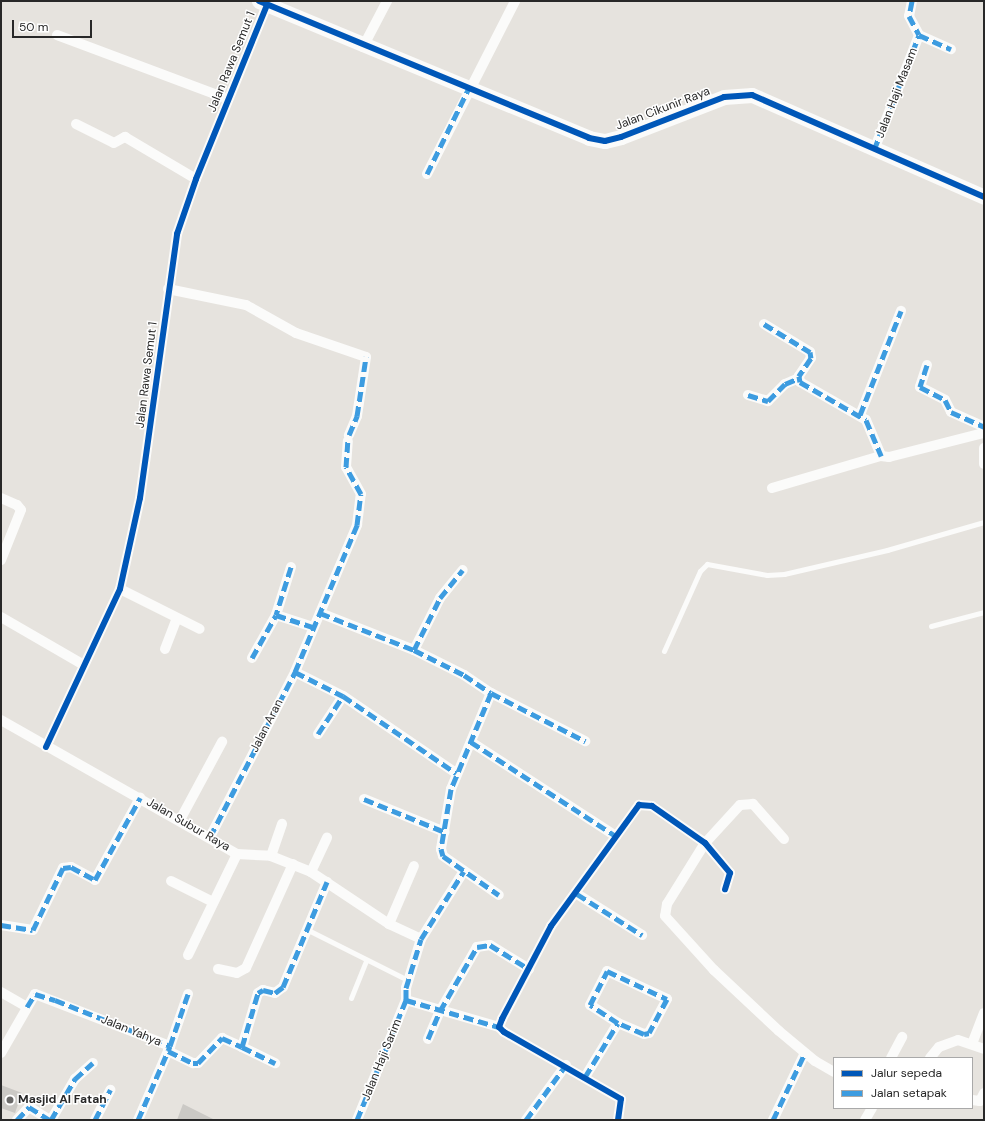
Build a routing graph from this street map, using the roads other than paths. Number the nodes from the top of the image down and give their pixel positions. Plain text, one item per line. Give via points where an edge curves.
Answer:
1 (387, 1) edge
2 (515, 1) edge
3 (912, 1) edge
4 (263, 3) edge
5 (57, 35) dead end
6 (919, 35) junction
7 (363, 47) junction
8 (951, 49) dead end
9 (469, 88) junction
10 (228, 99) junction
11 (76, 124) dead end
12 (874, 150) junction
13 (427, 174) dead end
14 (196, 179) junction
15 (984, 197) edge
16 (168, 289) junction
17 (901, 311) dead end
18 (764, 324) dead end
19 (927, 365) dead end
20 (799, 378) junction
21 (748, 395) dead end
22 (860, 415) junction
23 (984, 427) edge
24 (984, 432) edge
25 (984, 448) edge
26 (881, 456) junction
27 (984, 464) edge
28 (772, 488) dead end
29 (1, 498) edge
30 (984, 522) edge
31 (1, 560) edge
32 (291, 567) dead end
33 (463, 570) dead end
34 (120, 589) junction
35 (984, 612) edge
36 (320, 613) junction
37 (276, 615) junction
38 (1, 617) edge
39 (177, 618) junction
40 (313, 626) junction
41 (931, 626) dead end
42 (200, 629) dead end
43 (165, 649) dead end
44 (414, 650) junction
45 (664, 652) dead end
46 (252, 658) dead end
47 (82, 664) junction
48 (294, 672) junction
49 (491, 693) junction
50 (343, 696) junction
51 (1, 720) edge
52 (318, 734) dead end
53 (585, 741) dead end
54 (222, 742) dead end
55 (471, 742) junction
56 (46, 747) junction
57 (456, 773) junction
58 (140, 798) junction
59 (364, 799) dead end
60 (180, 820) junction
61 (282, 824) dead end
62 (444, 832) junction
63 (616, 836) junction
64 (210, 837) junction
65 (327, 838) dead end
66 (784, 839) dead end
67 (705, 843) junction
68 (237, 854) junction
69 (271, 856) junction
70 (293, 864) junction
71 (414, 866) dead end
72 (464, 871) junction
73 (311, 872) junction
74 (171, 881) dead end
75 (327, 882) junction
76 (725, 890) dead end
77 (577, 894) junction
78 (499, 895) dead end
79 (213, 902) junction
80 (389, 924) junction
81 (1, 925) edge
82 (308, 930) junction
83 (642, 934) dead end
84 (421, 939) junction
85 (188, 956) dead end
86 (366, 960) junction
87 (218, 968) dead end
88 (529, 969) junction
89 (408, 980) junction
90 (1, 992) edge
91 (188, 994) dead end
92 (351, 998) dead end
93 (406, 1000) junction
94 (27, 1007) junction
95 (440, 1011) junction
96 (984, 1013) edge
97 (618, 1023) junction
98 (499, 1027) junction
99 (902, 1037) dead end
100 (428, 1039) dead end
101 (972, 1044) junction
102 (242, 1047) junction
103 (169, 1049) junction
104 (984, 1049) edge
105 (1, 1052) edge
106 (805, 1054) junction
107 (892, 1057) edge
108 (931, 1057) edge
109 (93, 1063) dead end
110 (275, 1063) dead end
111 (566, 1065) junction
112 (833, 1071) edge
113 (585, 1077) junction
114 (110, 1090) dead end
115 (984, 1093) edge
116 (973, 1100) edge
117 (872, 1109) edge
118 (16, 1120) edge
119 (50, 1120) edge
120 (95, 1120) edge
121 (138, 1120) edge
122 (357, 1120) edge
123 (526, 1120) edge
124 (618, 1120) edge
125 (773, 1120) edge
126 (866, 1120) edge

1 - 7 street
2 - 9 street via 499,38
3 - 6 street, Jalan Haji Masam via 909,16
4 - 7 street, Jalan Cikunir Raya
4 - 10 street, Jalan Rawa Semut 1
5 - 10 street
6 - 8 street, Jalan Haji Masam
6 - 12 street, Jalan Haji Masam
7 - 9 street, Jalan Cikunir Raya
9 - 12 street, Jalan Cikunir Raya via 589,138 605,141 621,138 724,97 752,95
9 - 13 street
10 - 14 street, Jalan Rawa Semut 1
11 - 14 street via 114,143 125,136
12 - 15 street, Jalan Cikunir Raya
14 - 16 street, Jalan Rawa Semut 1 via 177,234
16 - 34 street, Jalan Rawa Semut 1 via 141,491
16 - 36 street, Jalan Aran via 246,305 296,333 366,357 357,416 348,438 346,467 360,488 361,508 354,533
17 - 22 street
18 - 20 street via 810,352 811,358
19 - 23 street via 920,386 945,400 951,412
20 - 21 street via 785,384 768,401
20 - 22 street
22 - 26 street via 871,429
24 - 26 street via 889,457
25 - 27 street
26 - 28 street
29 - 31 street via 17,505 21,513
30 - 45 lane via 887,550 784,574 767,575 707,564 700,571
32 - 37 street
33 - 44 street via 440,598
34 - 39 street
34 - 47 street, Jalan Rawa Semut 1
35 - 41 lane
36 - 40 street, Jalan Aran
36 - 44 street
37 - 40 street
37 - 46 street
38 - 47 street
39 - 42 street
39 - 43 street
40 - 48 street, Jalan Aran
44 - 49 street via 464,675
47 - 56 street, Jalan Rawa Semut 1
48 - 50 street
48 - 64 street, Jalan Aran
49 - 53 street
49 - 55 street
50 - 52 street
50 - 57 street
51 - 56 street, Jalan Subur Raya
54 - 60 street
55 - 57 street
55 - 63 street
56 - 58 street, Jalan Subur Raya
57 - 62 street
58 - 60 street, Jalan Subur Raya
58 - 81 street via 95,880 71,867 63,868 33,930
59 - 62 street
60 - 64 street, Jalan Subur Raya
61 - 69 street
62 - 72 street via 442,856
63 - 67 street via 635,807 644,804 652,806
63 - 77 street
64 - 68 street, Jalan Subur Raya
65 - 73 street
66 - 67 street via 753,804 746,803 734,809
67 - 76 street via 730,873
67 - 106 street via 667,904 665,916 714,970
68 - 69 street, Jalan Subur Raya
68 - 79 street
69 - 70 street, Jalan Subur Raya
70 - 73 street, Jalan Subur Raya
70 - 87 street via 246,968 237,973
71 - 80 street
72 - 78 street
72 - 84 street, Jalan Haji Sarim
73 - 75 street, Jalan Subur Raya
74 - 79 street
75 - 80 street, Jalan Subur Raya
75 - 82 street
77 - 83 street
77 - 88 street via 551,926
79 - 85 street
80 - 84 street, Jalan Subur Raya
82 - 86 lane
82 - 102 street via 284,987 275,993 258,993
84 - 89 street, Jalan Haji Sarim
86 - 89 lane
86 - 92 lane
88 - 95 street via 505,952 483,944 477,947
88 - 98 street
89 - 93 street, Jalan Haji Sarim
90 - 94 street
91 - 103 street
93 - 95 street
93 - 122 street, Jalan Haji Sarim
94 - 103 street, Jalan Yahya via 35,994
94 - 105 street
95 - 98 street
95 - 100 street
96 - 101 street
97 - 97 street via 590,1003 606,970 667,1000 647,1034
97 - 113 street
98 - 111 street
99 - 107 street
101 - 104 street
101 - 108 street via 958,1040 947,1042
102 - 103 street, Jalan Yahya via 222,1038 198,1063
102 - 110 street
103 - 121 street
106 - 112 street
106 - 125 street
109 - 119 street via 75,1079
111 - 113 street
111 - 123 street
113 - 124 street via 622,1100
114 - 120 street
115 - 116 street via 980,1101
117 - 126 street
118 - 119 street via 29,1107

